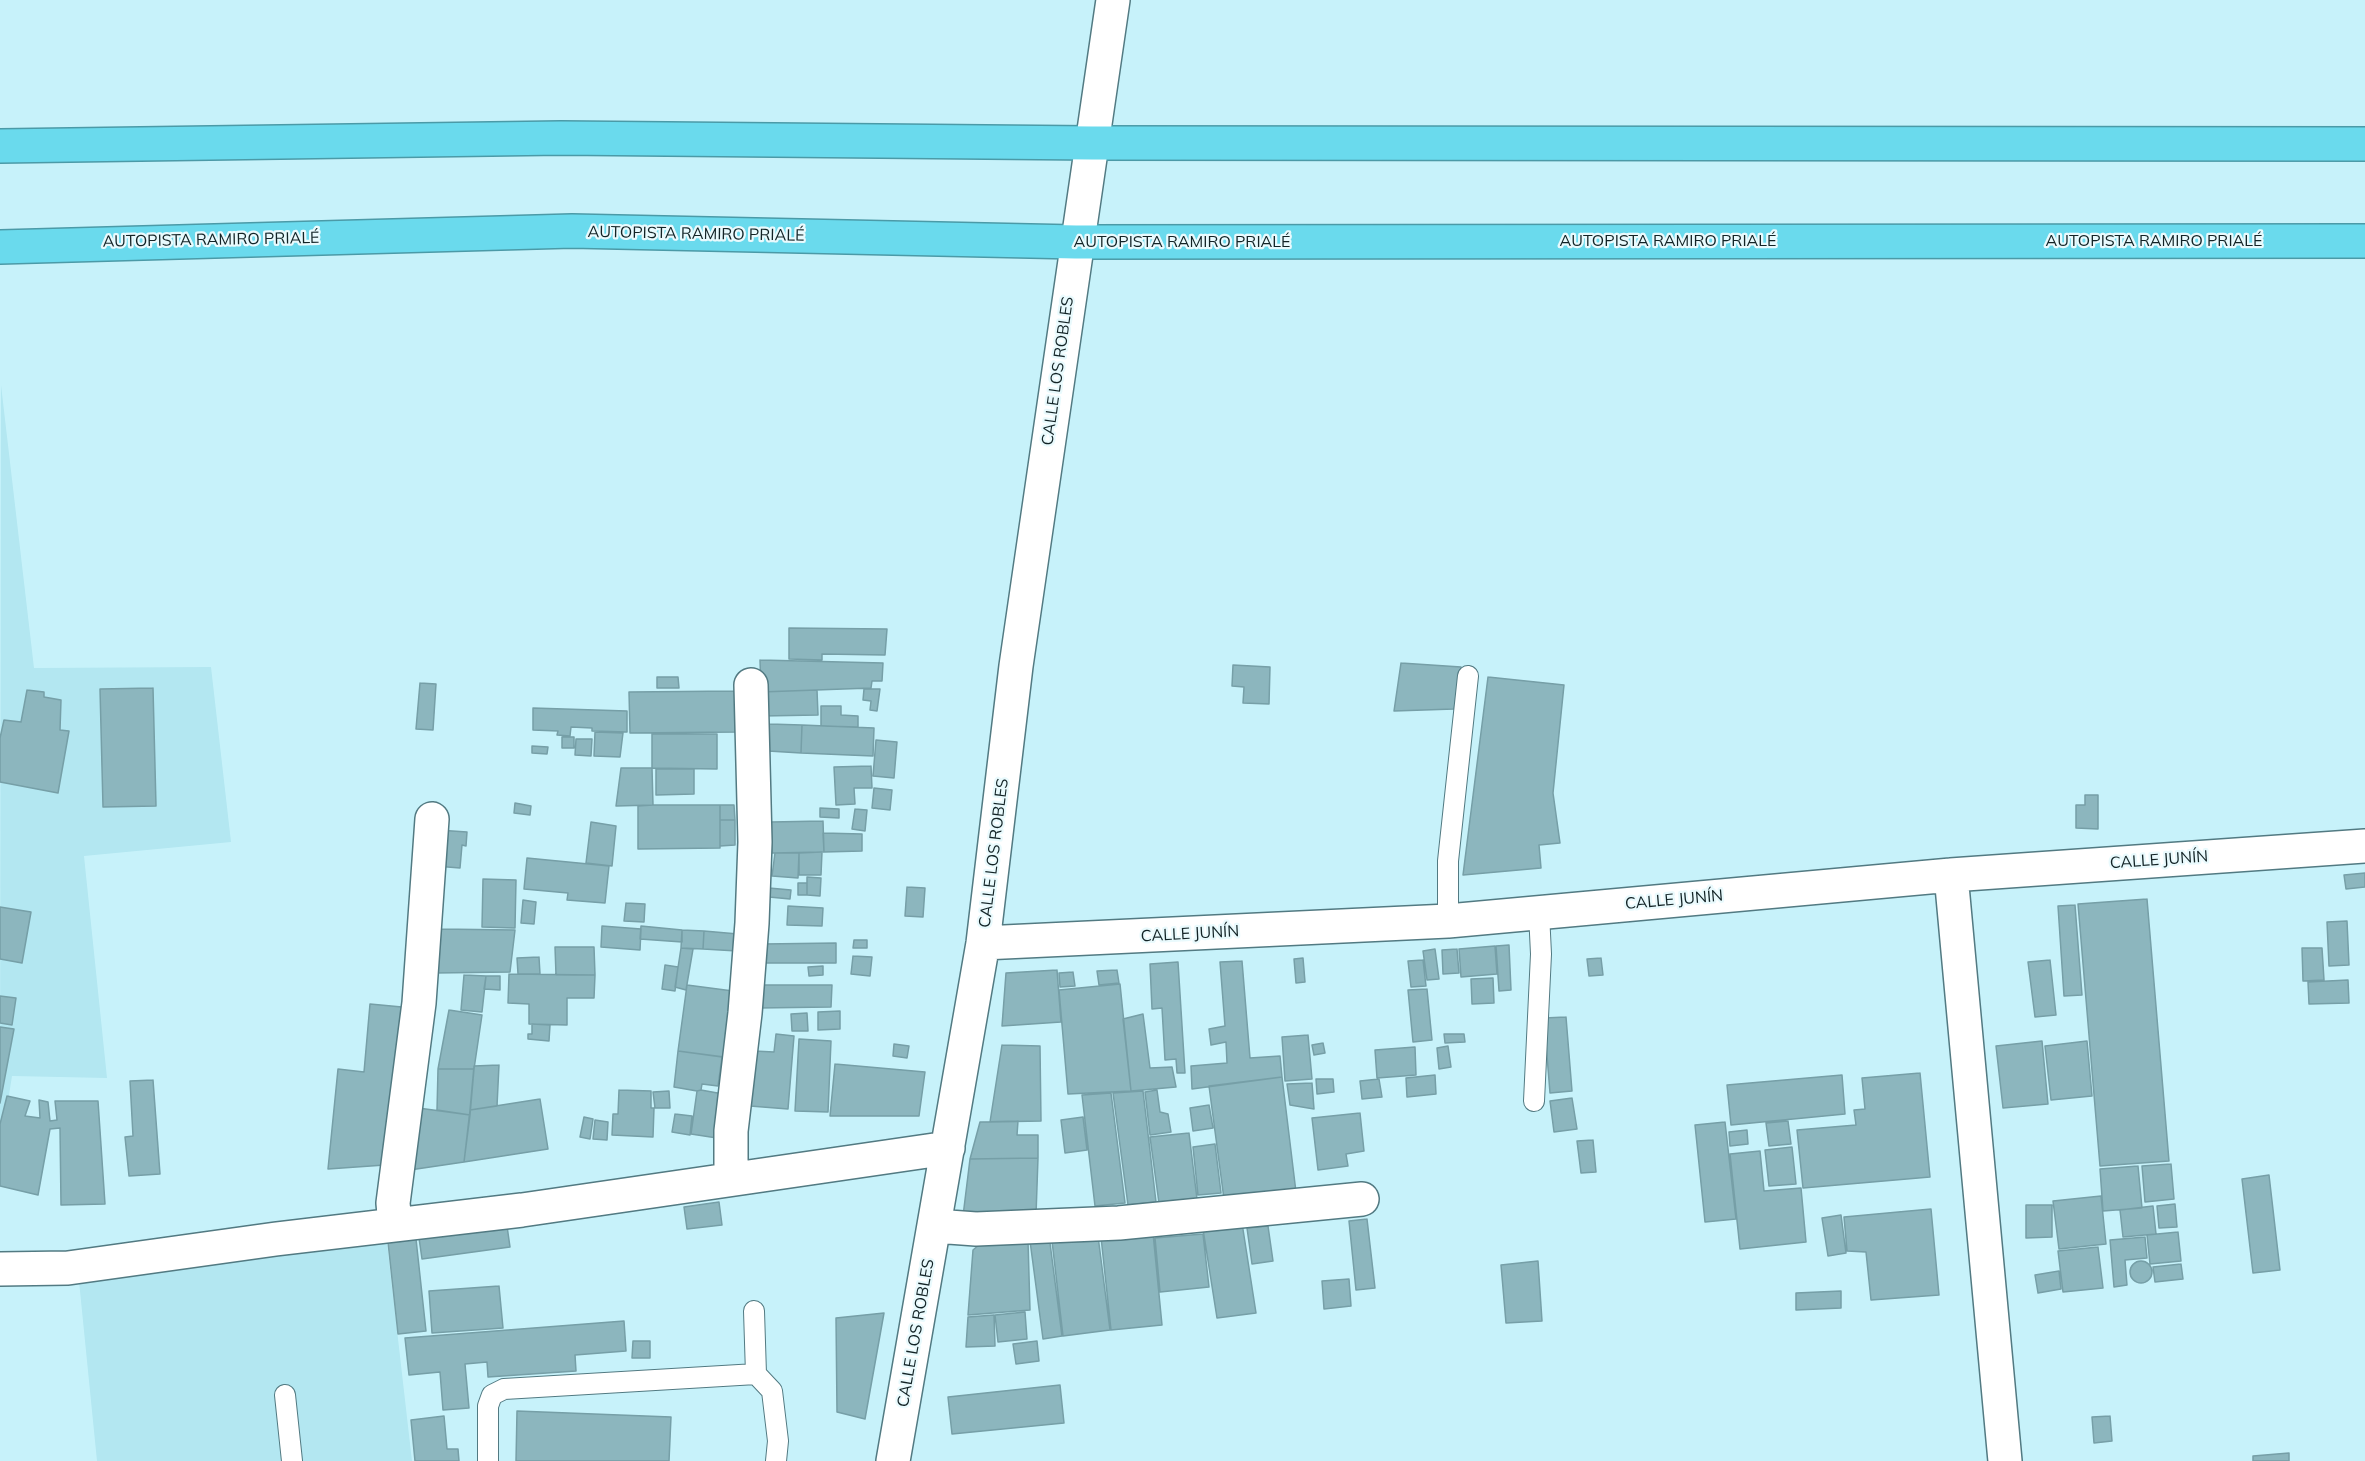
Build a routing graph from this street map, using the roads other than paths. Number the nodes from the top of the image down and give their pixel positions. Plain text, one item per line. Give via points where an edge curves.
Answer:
1 (1113, 0) edge
2 (1092, 143) junction
3 (2365, 144) edge
4 (0, 146) edge
5 (2365, 241) edge
6 (1076, 242) junction
7 (0, 247) edge
8 (1468, 676) dead end
9 (751, 685) dead end
10 (432, 819) dead end
11 (2365, 846) edge
12 (1951, 875) junction
13 (1539, 913) junction
14 (1448, 921) junction
15 (983, 944) junction
16 (1534, 1101) dead end
17 (948, 1148) junction
18 (731, 1178) junction
19 (1362, 1198) dead end
20 (395, 1225) junction
21 (935, 1226) junction
22 (0, 1269) edge
23 (754, 1311) dead end
24 (756, 1374) junction
25 (285, 1395) dead end
26 (291, 1461) edge
27 (488, 1461) edge
28 (776, 1461) edge
29 (893, 1461) edge
30 (2006, 1461) edge

1 - 2 street, CALLE LOS ROBLES
2 - 3 highway
2 - 4 highway via 561,138
2 - 6 street, CALLE LOS ROBLES
5 - 6 highway, AUTOPISTA RAMIRO PRIALÉ
6 - 7 highway, AUTOPISTA RAMIRO PRIALÉ via 572,231
6 - 15 street, CALLE LOS ROBLES via 1016,666
8 - 14 lane via 1448,861
9 - 18 street via 755,831 752,923 731,1131
10 - 20 street via 419,1003 393,1203
11 - 12 street, CALLE JUNÍN
12 - 13 street, CALLE JUNÍN
12 - 30 street
13 - 14 street, CALLE JUNÍN
13 - 16 lane via 1541,954
14 - 15 street, CALLE JUNÍN
15 - 17 street, CALLE LOS ROBLES
17 - 18 street
17 - 21 street, CALLE LOS ROBLES
18 - 20 street
19 - 21 street via 1119,1223 976,1229
20 - 22 street via 68,1268
21 - 29 street, CALLE LOS ROBLES
23 - 24 lane
24 - 27 lane via 504,1389 492,1395 488,1406
24 - 28 lane via 772,1392 778,1441
25 - 26 lane

